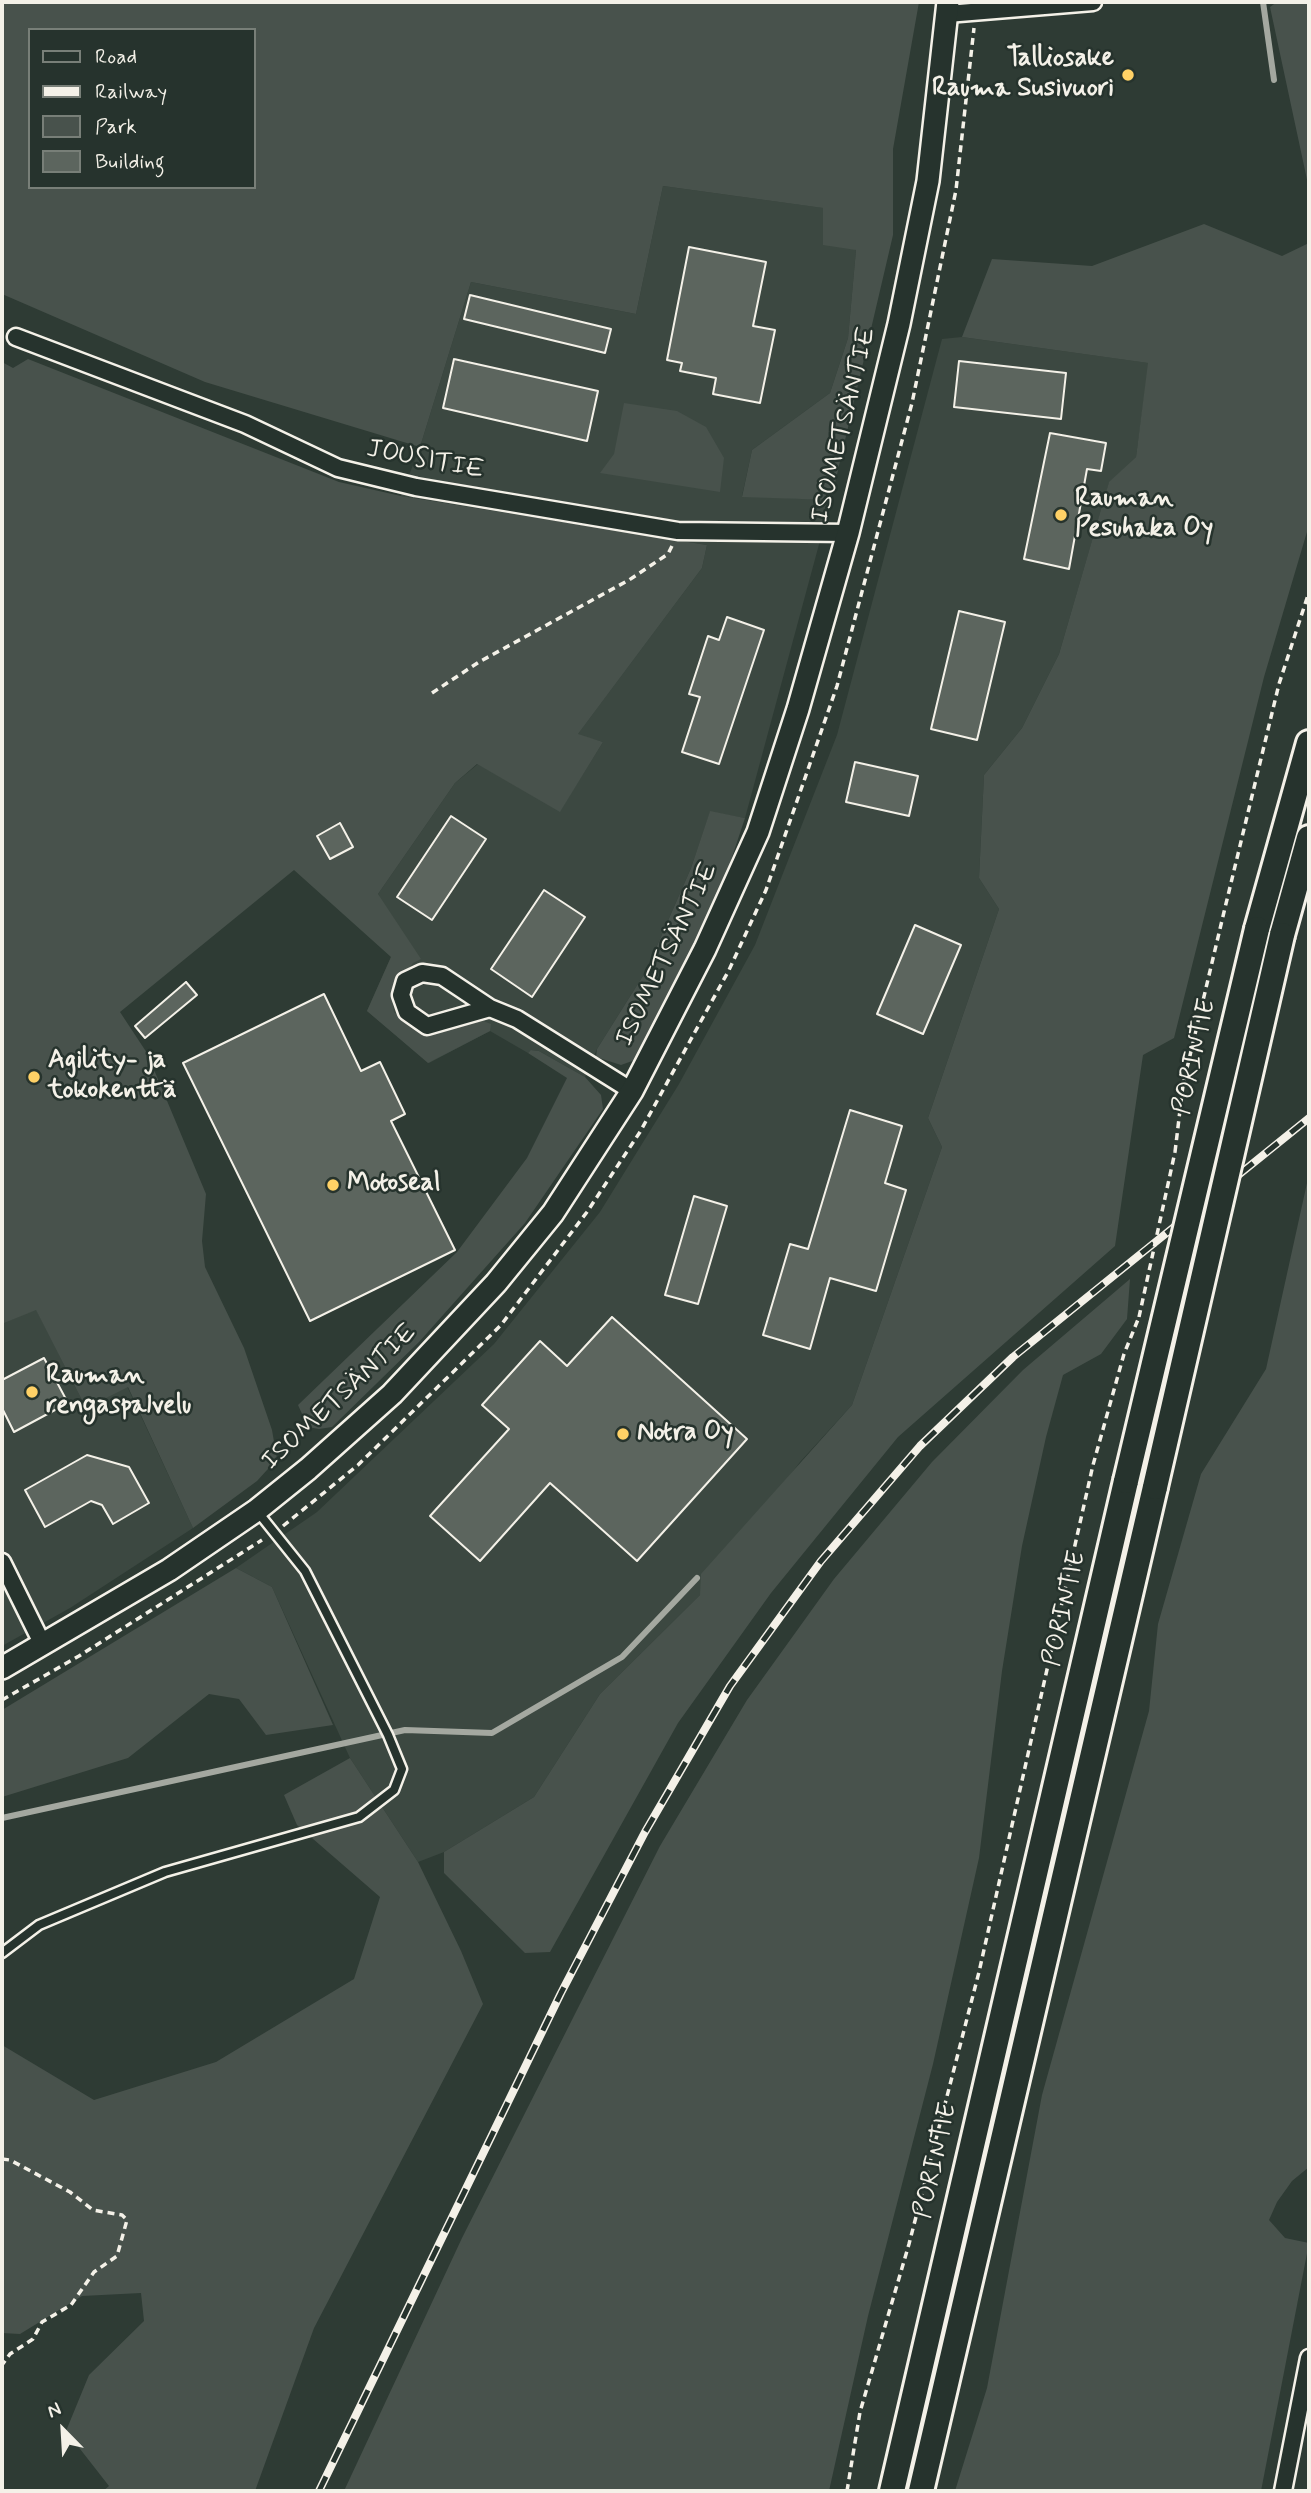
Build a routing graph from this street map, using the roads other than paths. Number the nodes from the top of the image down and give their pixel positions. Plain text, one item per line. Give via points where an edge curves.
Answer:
1 (1093, 2) edge
2 (948, 8) edge
3 (16, 337) dead end
4 (848, 533) junction
5 (1309, 743) edge
6 (1309, 838) edge
7 (490, 1007) junction
8 (632, 1091) junction
9 (257, 1510) junction
10 (2, 1562) edge
11 (43, 1644) junction
12 (2, 1668) edge
13 (2, 1953) edge
14 (1309, 2358) edge
15 (892, 2491) edge
16 (921, 2491) edge
17 (1283, 2491) edge

1 - 2 street via 976,13
2 - 4 main road, ISOMETSÄNTIE via 928,181
3 - 4 street, JOUSITIE via 245,424 338,468 416,487 678,531
4 - 8 main road, ISOMETSÄNTIE via 758,832 705,949
5 - 15 highway, PORINTIE, bridge via 1257,929
6 - 16 highway, bridge via 1282,935
7 - 7 street via 442,976 422,973 405,981 401,995 407,1012 427,1026
7 - 8 street
8 - 9 main road, ISOMETSÄNTIE via 553,1213 487,1292 392,1394
9 - 11 main road, ISOMETSÄNTIE via 169,1570
9 - 13 lane via 305,1571 388,1735 402,1769 394,1790 359,1817 165,1872 39,1926
10 - 11 street
11 - 12 main road, ISOMETSÄNTIE
14 - 17 street

